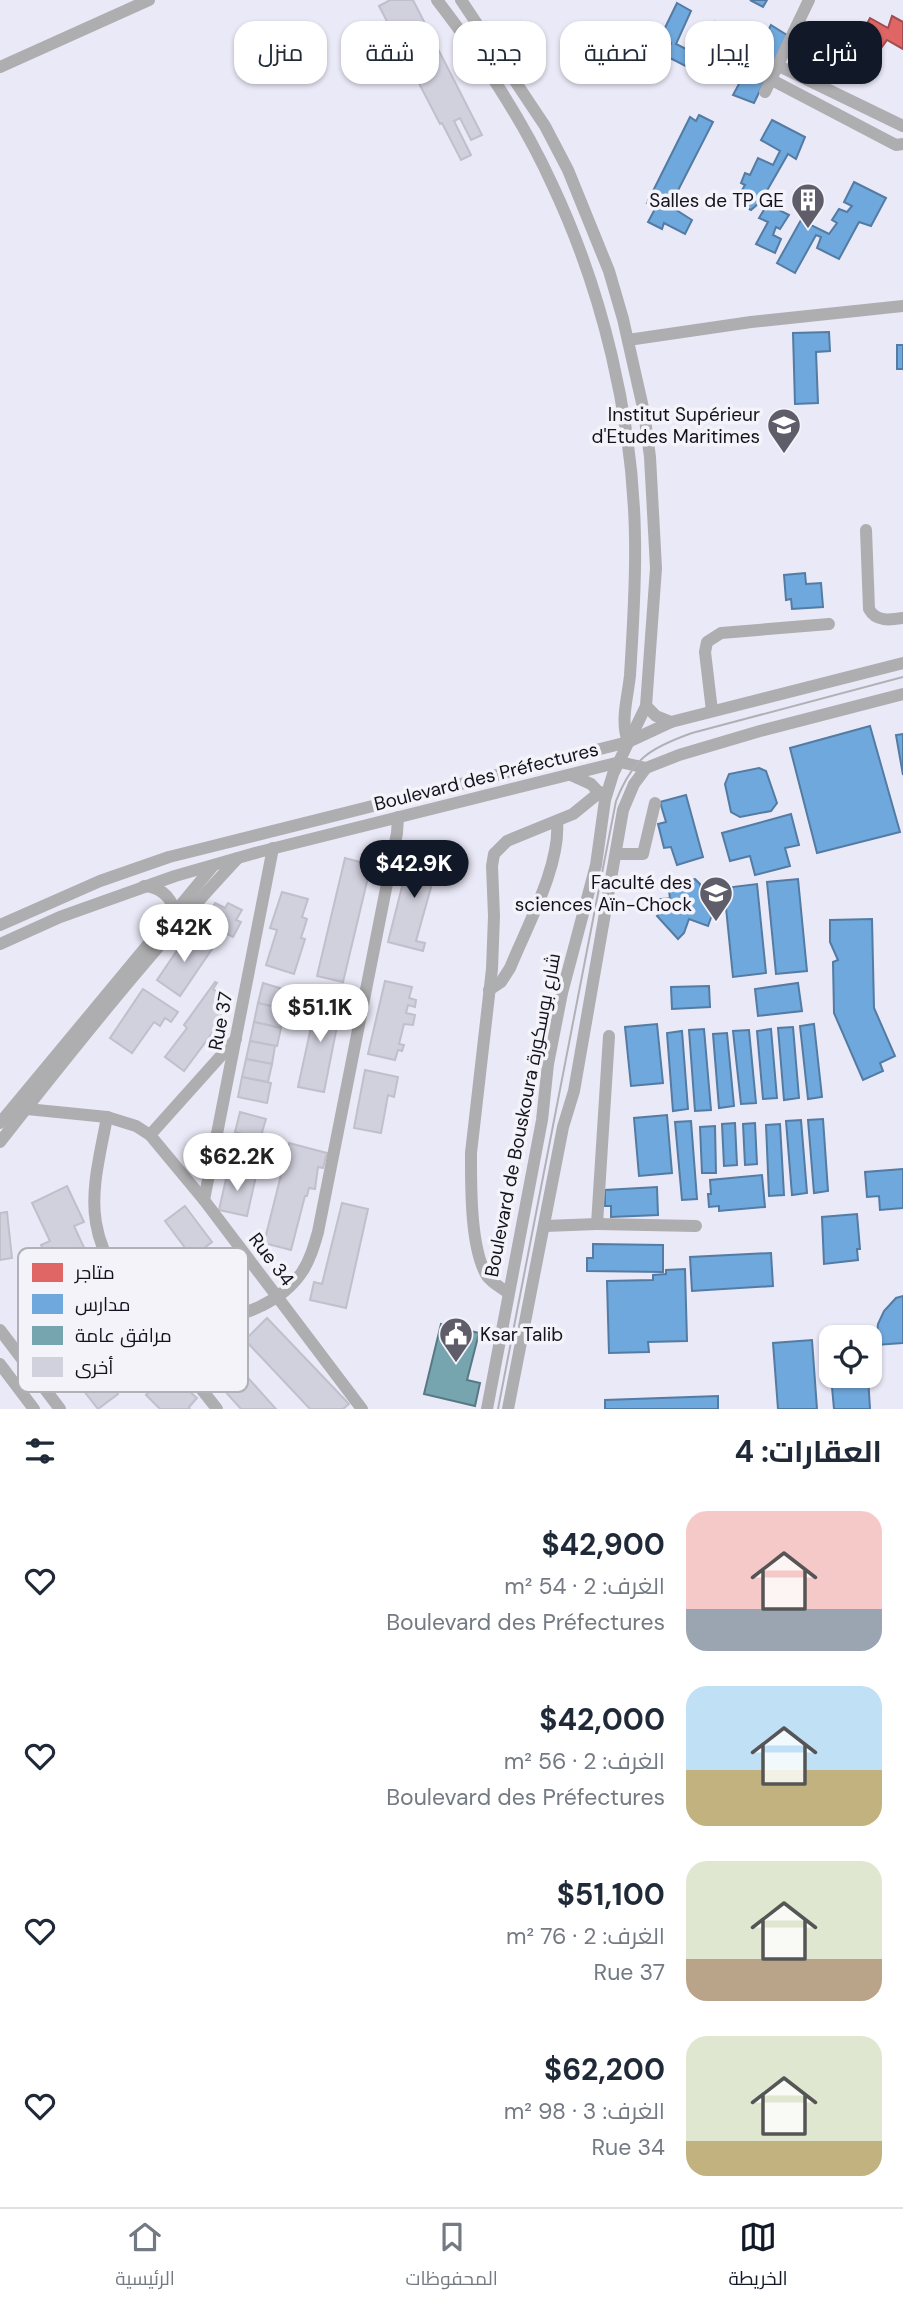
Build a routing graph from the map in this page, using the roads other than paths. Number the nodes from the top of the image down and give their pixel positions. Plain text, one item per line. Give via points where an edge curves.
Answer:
1 (149, 0) edge
2 (437, 0) edge
3 (461, 0) edge
4 (809, 0) edge
5 (777, 65) junction
6 (0, 67) edge
7 (903, 126) edge
8 (903, 144) edge
9 (903, 306) edge
10 (628, 340) junction
11 (866, 530) dead end
12 (903, 618) edge
13 (829, 624) dead end
14 (903, 663) edge
15 (903, 694) edge
16 (646, 706) junction
17 (712, 711) junction
18 (670, 722) junction
19 (628, 742) junction
20 (620, 762) junction
21 (646, 768) junction
22 (571, 775) junction
23 (603, 796) junction
24 (655, 803) dead end
25 (398, 817) junction
26 (558, 821) junction
27 (241, 839) junction
28 (217, 845) junction
29 (273, 849) junction
30 (615, 854) junction
31 (238, 858) junction
32 (214, 865) junction
33 (144, 886) junction
34 (175, 911) junction
35 (0, 925) edge
36 (0, 944) edge
37 (489, 990) junction
38 (609, 1035) dead end
39 (236, 1038) junction
40 (27, 1108) junction
41 (107, 1117) junction
42 (0, 1123) edge
43 (150, 1135) junction
44 (0, 1143) edge
45 (204, 1200) junction
46 (597, 1224) junction
47 (545, 1226) junction
48 (696, 1226) dead end
49 (104, 1248) edge
50 (240, 1248) edge
51 (248, 1258) edge
52 (508, 1293) junction
53 (277, 1297) junction
54 (248, 1312) edge
55 (0, 1330) edge
56 (18, 1354) edge
57 (0, 1364) edge
58 (18, 1388) edge
59 (21, 1392) edge
60 (47, 1392) edge
61 (204, 1392) edge
62 (34, 1409) edge
63 (60, 1409) edge
64 (217, 1409) edge
65 (362, 1409) edge
66 (487, 1409) edge
67 (509, 1409) edge

1 - 6 street
2 - 19 street, Boulevard de Bouskoura شارع بوسكورة via 529,138 590,280 604,329 625,430 635,533 634,607 623,729
3 - 10 street via 545,126 568,170 604,259
4 - 5 street
5 - 7 street
5 - 8 street via 767,86 896,145
9 - 10 street
10 - 16 street via 650,457 654,517 656,568
11 - 12 street via 869,609 879,618
13 - 17 street via 721,633 707,642
14 - 17 street, Boulevard des Préfectures
15 - 21 street via 760,731
16 - 18 street
16 - 19 street
17 - 18 street, Boulevard des Préfectures
18 - 19 street, Boulevard des Préfectures
19 - 20 street, Boulevard de Bouskoura شارع بوسكورة
19 - 27 street, Boulevard des Préfectures
20 - 21 street, Boulevard des Préfectures
20 - 22 street, Boulevard des Préfectures
20 - 23 street, Boulevard de Bouskoura شارع بوسكورة
21 - 30 street via 625,803
22 - 23 street via 587,781
22 - 25 street, Boulevard des Préfectures
23 - 26 street
23 - 52 street, Boulevard de Bouskoura شارع بوسكورة via 596,865 562,993
24 - 30 street via 643,855
25 - 29 street, Boulevard des Préfectures
25 - 53 street via 318,1233 302,1273
26 - 37 street via 552,866 510,968
26 - 37 street via 507,841 494,854
27 - 28 street, Boulevard des Préfectures
27 - 31 street
28 - 32 street
28 - 35 street, Boulevard des Préfectures via 100,881
29 - 31 street, Boulevard des Préfectures
29 - 39 street, Rue 37
30 - 47 street
31 - 32 street, Boulevard des Préfectures
31 - 40 street via 200,897
32 - 33 street, Boulevard des Préfectures
32 - 34 street
33 - 34 street via 162,891
33 - 36 street, Boulevard des Préfectures
34 - 42 street
37 - 52 street via 471,1180 480,1261 489,1278
38 - 46 street
39 - 43 street
39 - 45 street, Rue 37
40 - 41 street, Rue 34
40 - 44 street
41 - 43 street, Rue 34
41 - 49 street via 94,1205
43 - 45 street, Rue 34
45 - 50 street, Rue 34
46 - 47 street
46 - 48 street
47 - 67 street
51 - 53 street, Rue 34
52 - 66 street, Boulevard de Bouskoura شارع بوسكورة
53 - 54 street
53 - 65 street, Rue 34
55 - 56 street
57 - 58 street
59 - 62 street
60 - 63 street
61 - 64 street

